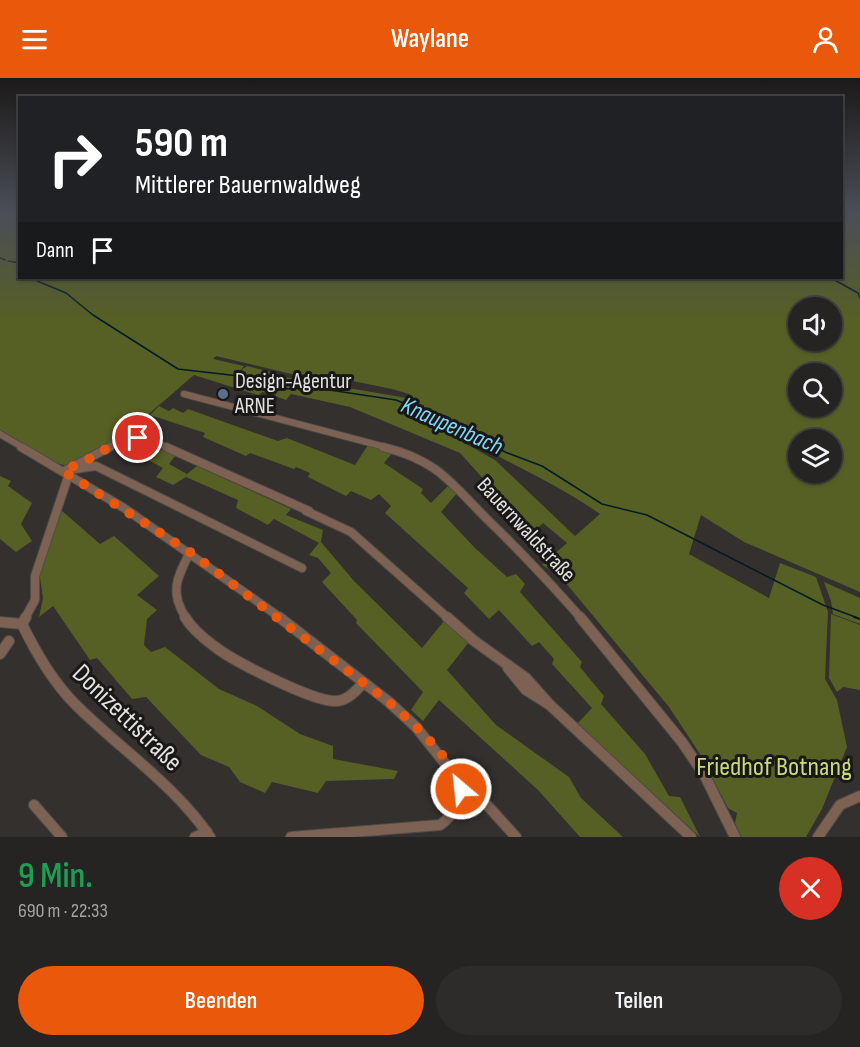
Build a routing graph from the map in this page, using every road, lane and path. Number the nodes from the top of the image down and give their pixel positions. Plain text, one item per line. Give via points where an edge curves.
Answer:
1 (184, 394) dead end
2 (0, 434) edge
3 (67, 473) junction
4 (190, 552) junction
5 (302, 568) dead end
6 (0, 622) edge
7 (22, 624) junction
8 (9, 641) dead end
9 (0, 654) edge
10 (363, 683) junction
11 (461, 789) junction
12 (860, 796) edge
13 (34, 805) dead end
14 (208, 835) edge
15 (62, 837) edge
16 (195, 837) edge
17 (291, 837) edge
18 (516, 837) edge
19 (691, 837) edge
20 (735, 837) edge
21 (818, 837) edge

1 - 20 street, Bauernwaldstraße via 400,451 445,475 531,561 656,708 705,776
2 - 3 street
3 - 4 street
3 - 5 street via 79,467 96,466
3 - 7 street via 35,576 35,600
3 - 19 street via 120,440 146,439 351,532 550,705
4 - 10 street
4 - 10 street via 176,574 174,590 189,624 209,645 325,700 346,700
6 - 7 street
7 - 14 street, Donizettistraße via 37,656 74,704 193,812
8 - 9 street
10 - 11 street via 416,727 452,771
11 - 17 street via 457,808 440,825
11 - 18 street via 477,794
12 - 21 street via 852,796 838,805
13 - 15 street
14 - 16 street

